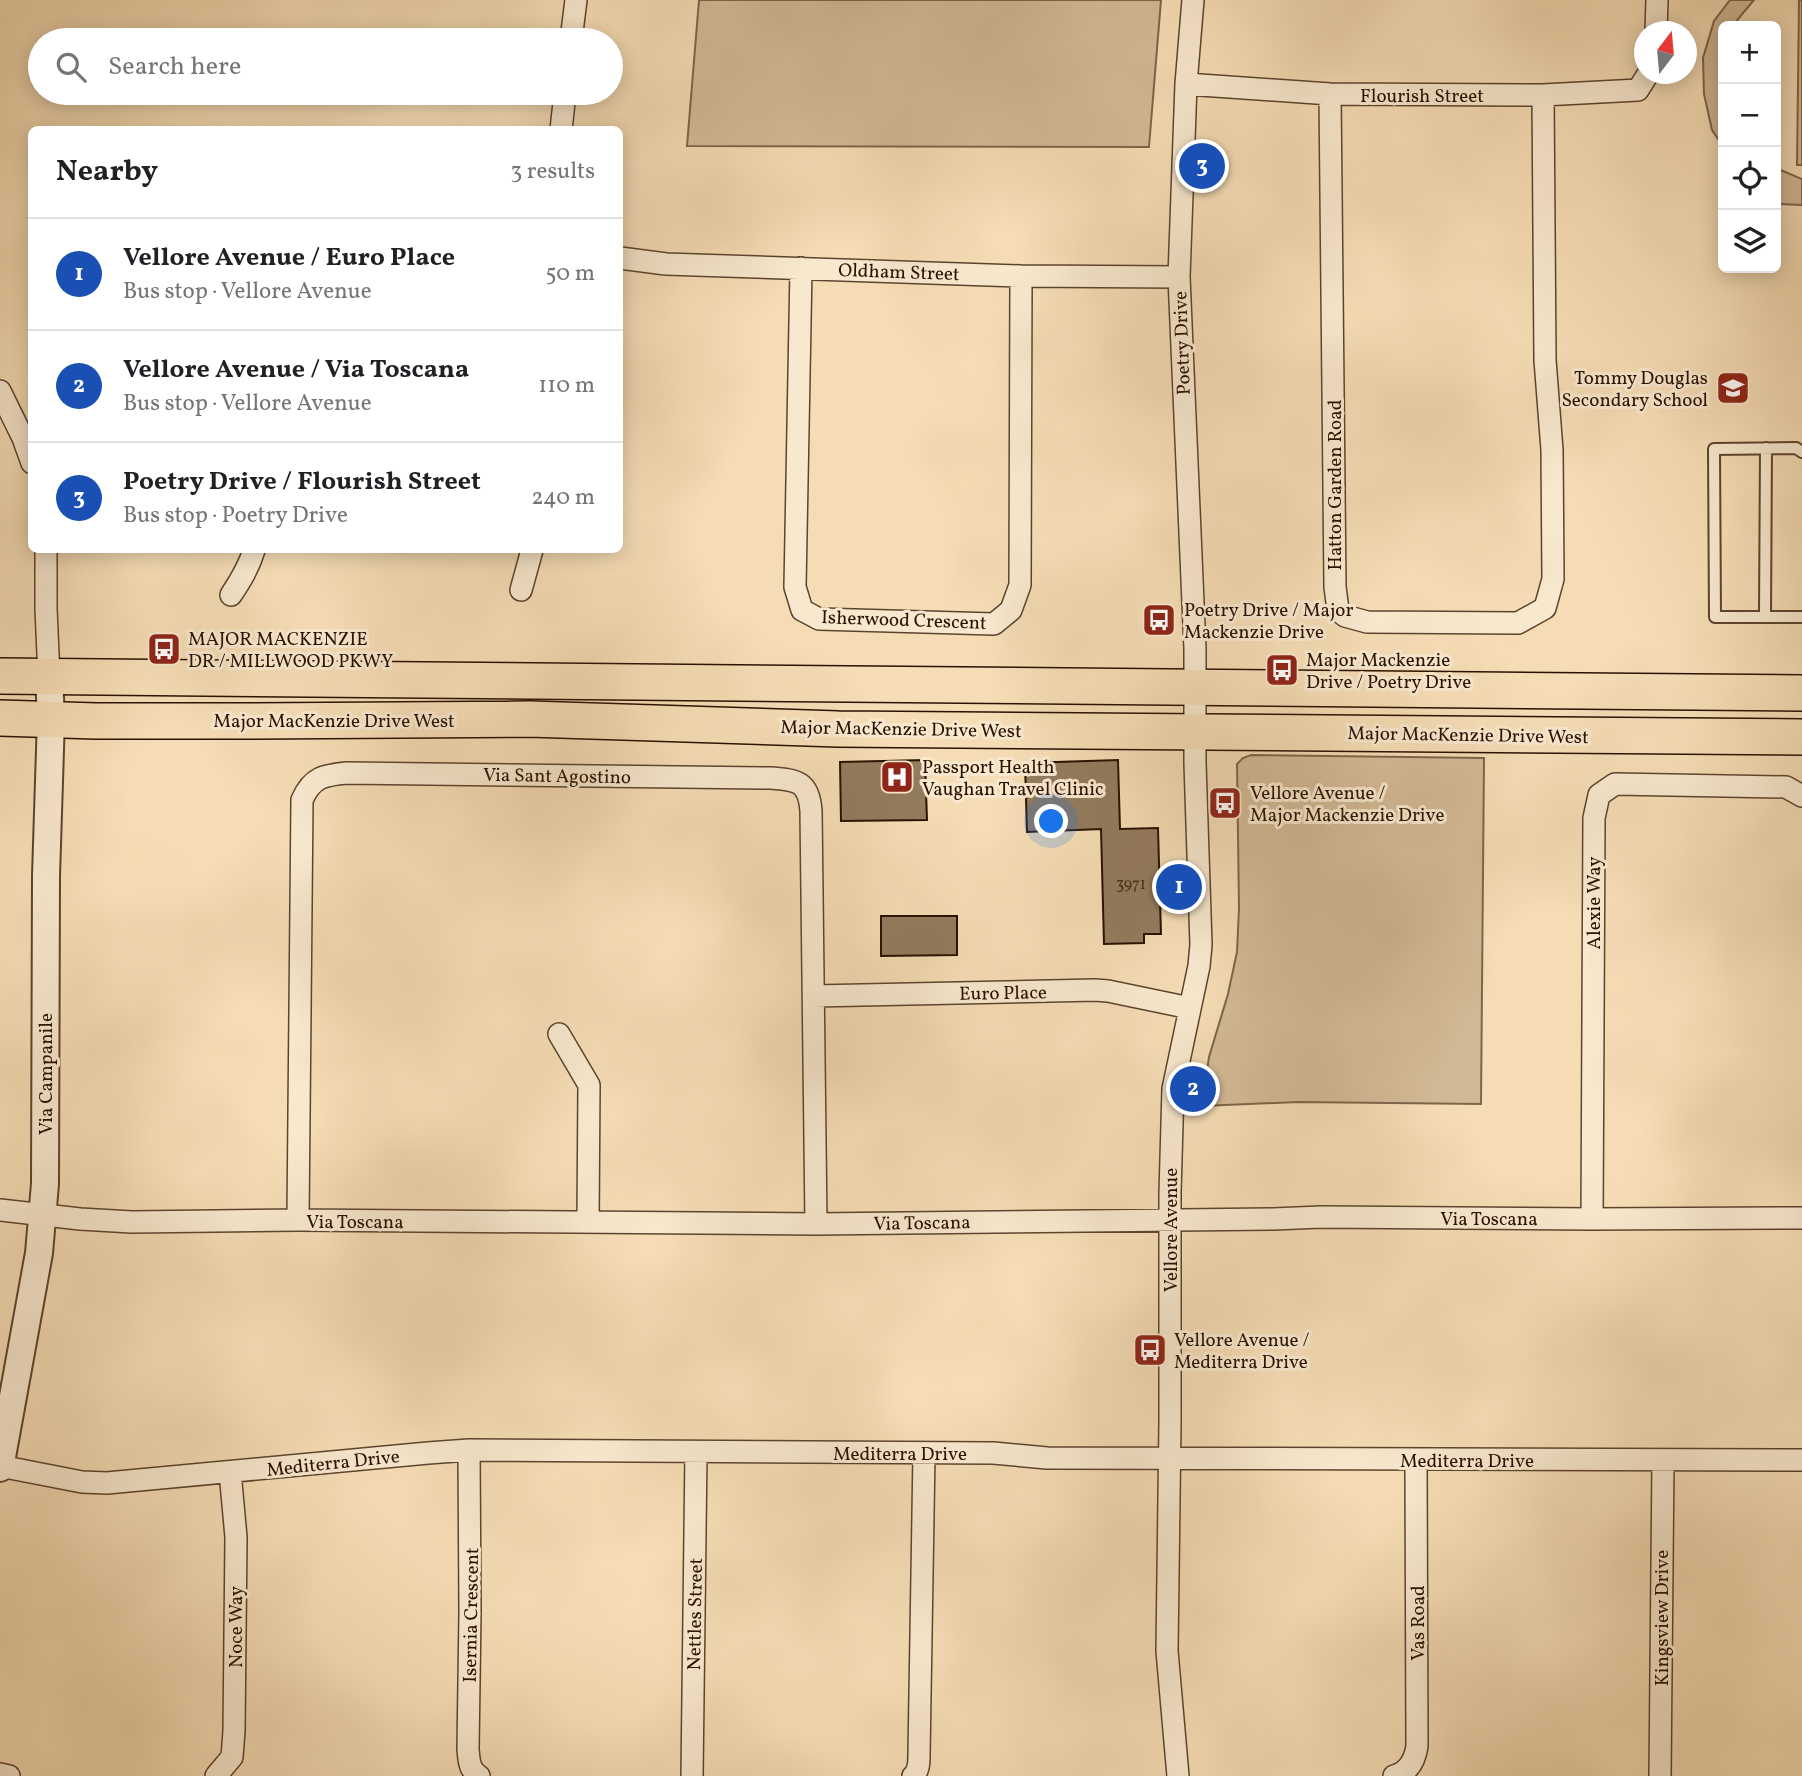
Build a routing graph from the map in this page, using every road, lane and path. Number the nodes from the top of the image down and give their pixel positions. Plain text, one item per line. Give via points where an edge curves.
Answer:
1 (576, 0) edge
2 (1193, 0) edge
3 (1657, 0) edge
4 (1656, 21) edge
5 (572, 28) edge
6 (1186, 84) junction
7 (1642, 84) edge
8 (1330, 94) junction
9 (1543, 95) junction
10 (564, 105) edge
11 (561, 126) edge
12 (623, 258) edge
13 (801, 268) junction
14 (1021, 276) junction
15 (1179, 277) junction
16 (0, 391) edge
17 (28, 448) edge
18 (1766, 448) junction
19 (1802, 452) edge
20 (46, 553) edge
21 (253, 553) edge
22 (531, 553) edge
23 (522, 590) dead end
24 (231, 595) dead end
25 (1765, 617) junction
26 (1802, 617) edge
27 (0, 676) edge
28 (49, 677) junction
29 (1195, 687) junction
30 (1802, 693) edge
31 (0, 718) edge
32 (51, 718) junction
33 (1195, 732) junction
34 (1802, 737) edge
35 (1802, 796) edge
36 (814, 996) junction
37 (1190, 1008) junction
38 (559, 1034) dead end
39 (0, 1210) edge
40 (42, 1214) junction
41 (1802, 1218) edge
42 (1592, 1219) junction
43 (299, 1220) junction
44 (1170, 1220) junction
45 (589, 1222) junction
46 (816, 1223) junction
47 (469, 1450) junction
48 (696, 1452) junction
49 (923, 1454) junction
50 (1170, 1458) junction
51 (1416, 1459) junction
52 (1662, 1460) junction
53 (1802, 1460) edge
54 (0, 1467) edge
55 (229, 1472) junction
56 (0, 1774) edge
57 (9, 1776) edge
58 (216, 1776) edge
59 (479, 1776) edge
60 (692, 1776) edge
61 (913, 1776) edge
62 (1178, 1776) edge
63 (1394, 1776) edge
64 (1660, 1776) edge

1 - 5 street
2 - 6 street, Poetry Drive
3 - 4 street
6 - 8 street, Flourish Street
6 - 15 street, Poetry Drive
7 - 9 street, Flourish Street via 1638,90
8 - 9 street, Flourish Street
8 - 9 street, Hatton Garden Road via 1338,610 1367,622 1518,623 1545,608 1553,579
10 - 11 street
12 - 13 street, Oldham Street
13 - 14 street, Oldham Street
13 - 14 street, Isherwood Crescent via 794,587 802,610 819,619 994,624 1010,610 1020,585
14 - 15 street, Oldham Street
15 - 29 street, Poetry Drive
16 - 17 street
18 - 19 lane
18 - 25 lane
18 - 25 lane via 1714,449 1716,617
20 - 28 street
21 - 24 street
22 - 23 street
25 - 26 lane
27 - 28 main road, Major MacKenzie Drive West
28 - 29 main road, Major MacKenzie Drive West
28 - 32 street, Via Campanile
29 - 30 main road, Major MacKenzie Drive West
29 - 33 street, Vellore Avenue
31 - 32 main road, Major MacKenzie Drive West
32 - 33 main road, Major MacKenzie Drive West via 529,719 838,729
32 - 40 street, Via Campanile
33 - 34 main road, Major MacKenzie Drive West
33 - 37 street, Vellore Avenue via 1201,945
35 - 42 street, Alexie Way via 1786,787 1615,784 1599,795 1594,818
36 - 37 street, Euro Place via 1108,990
36 - 43 street, Via Sant Agostino via 810,801 800,783 771,778 388,773 331,774 317,779 307,787 301,813
36 - 46 street, Via Sant Agostino
37 - 44 street, Vellore Avenue via 1172,1098
38 - 45 street via 589,1085
39 - 40 street, Via Toscana
40 - 43 street, Via Toscana via 132,1222
40 - 54 street, Via Campanile
41 - 42 street, Via Toscana
42 - 44 street, Via Toscana
43 - 45 street, Via Toscana
44 - 46 street, Via Toscana
44 - 50 street, Vellore Avenue
45 - 46 street, Via Toscana
47 - 48 street, Mediterra Drive
47 - 55 street, Mediterra Drive
47 - 59 street, Isernia Crescent via 468,1749 469,1764
48 - 49 street, Mediterra Drive
48 - 60 street, Nettles Street
49 - 50 street, Mediterra Drive
49 - 61 street via 919,1765
50 - 51 street, Mediterra Drive
50 - 62 street, Vellore Avenue via 1167,1651
51 - 52 street, Mediterra Drive
51 - 63 street, Vas Road via 1417,1746 1410,1766
52 - 53 street, Mediterra Drive
52 - 64 street, Kingsview Drive
54 - 55 street, Mediterra Drive via 107,1483
55 - 58 street, Noce Way via 236,1536 234,1731 232,1757
56 - 57 street

